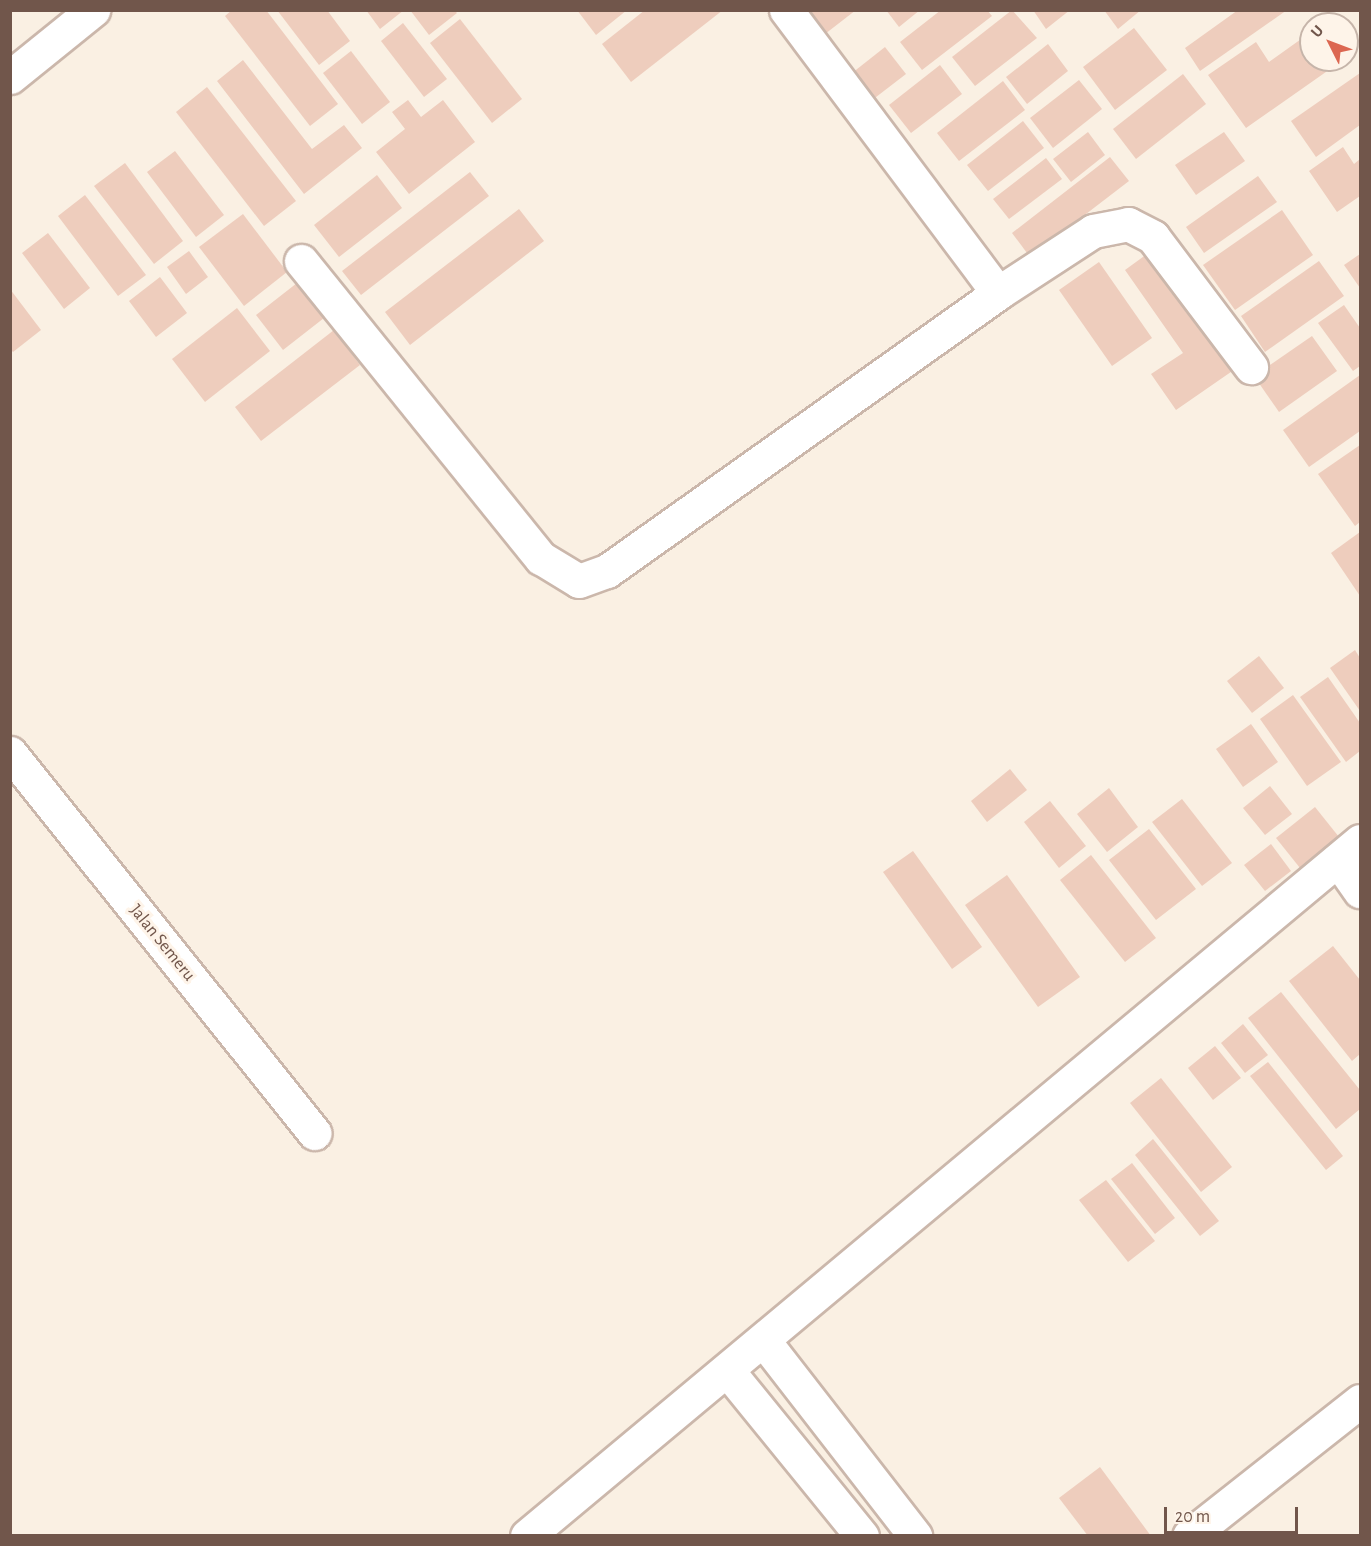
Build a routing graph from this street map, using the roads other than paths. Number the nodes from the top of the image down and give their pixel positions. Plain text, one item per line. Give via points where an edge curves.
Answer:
1 (93, 10) edge
2 (786, 10) edge
3 (10, 77) edge
4 (302, 261) dead end
5 (998, 292) junction
6 (1251, 367) dead end
7 (10, 753) edge
8 (1349, 851) edge
9 (1360, 891) edge
10 (314, 1133) dead end
11 (764, 1341) junction
12 (727, 1370) junction
13 (1360, 1401) edge
14 (844, 1441) junction
15 (809, 1468) junction
16 (527, 1536) edge
17 (862, 1536) edge
18 (915, 1536) edge
19 (1189, 1536) edge

1 - 3 street
2 - 5 street
4 - 5 street via 541,558 579,580 607,571
5 - 6 street via 1093,231 1128,224 1153,237
7 - 10 street, Jalan Semeru
8 - 9 street
8 - 11 street
11 - 12 street
11 - 14 street
12 - 15 street
12 - 16 street
13 - 19 street
14 - 15 street
14 - 18 street
15 - 17 street

